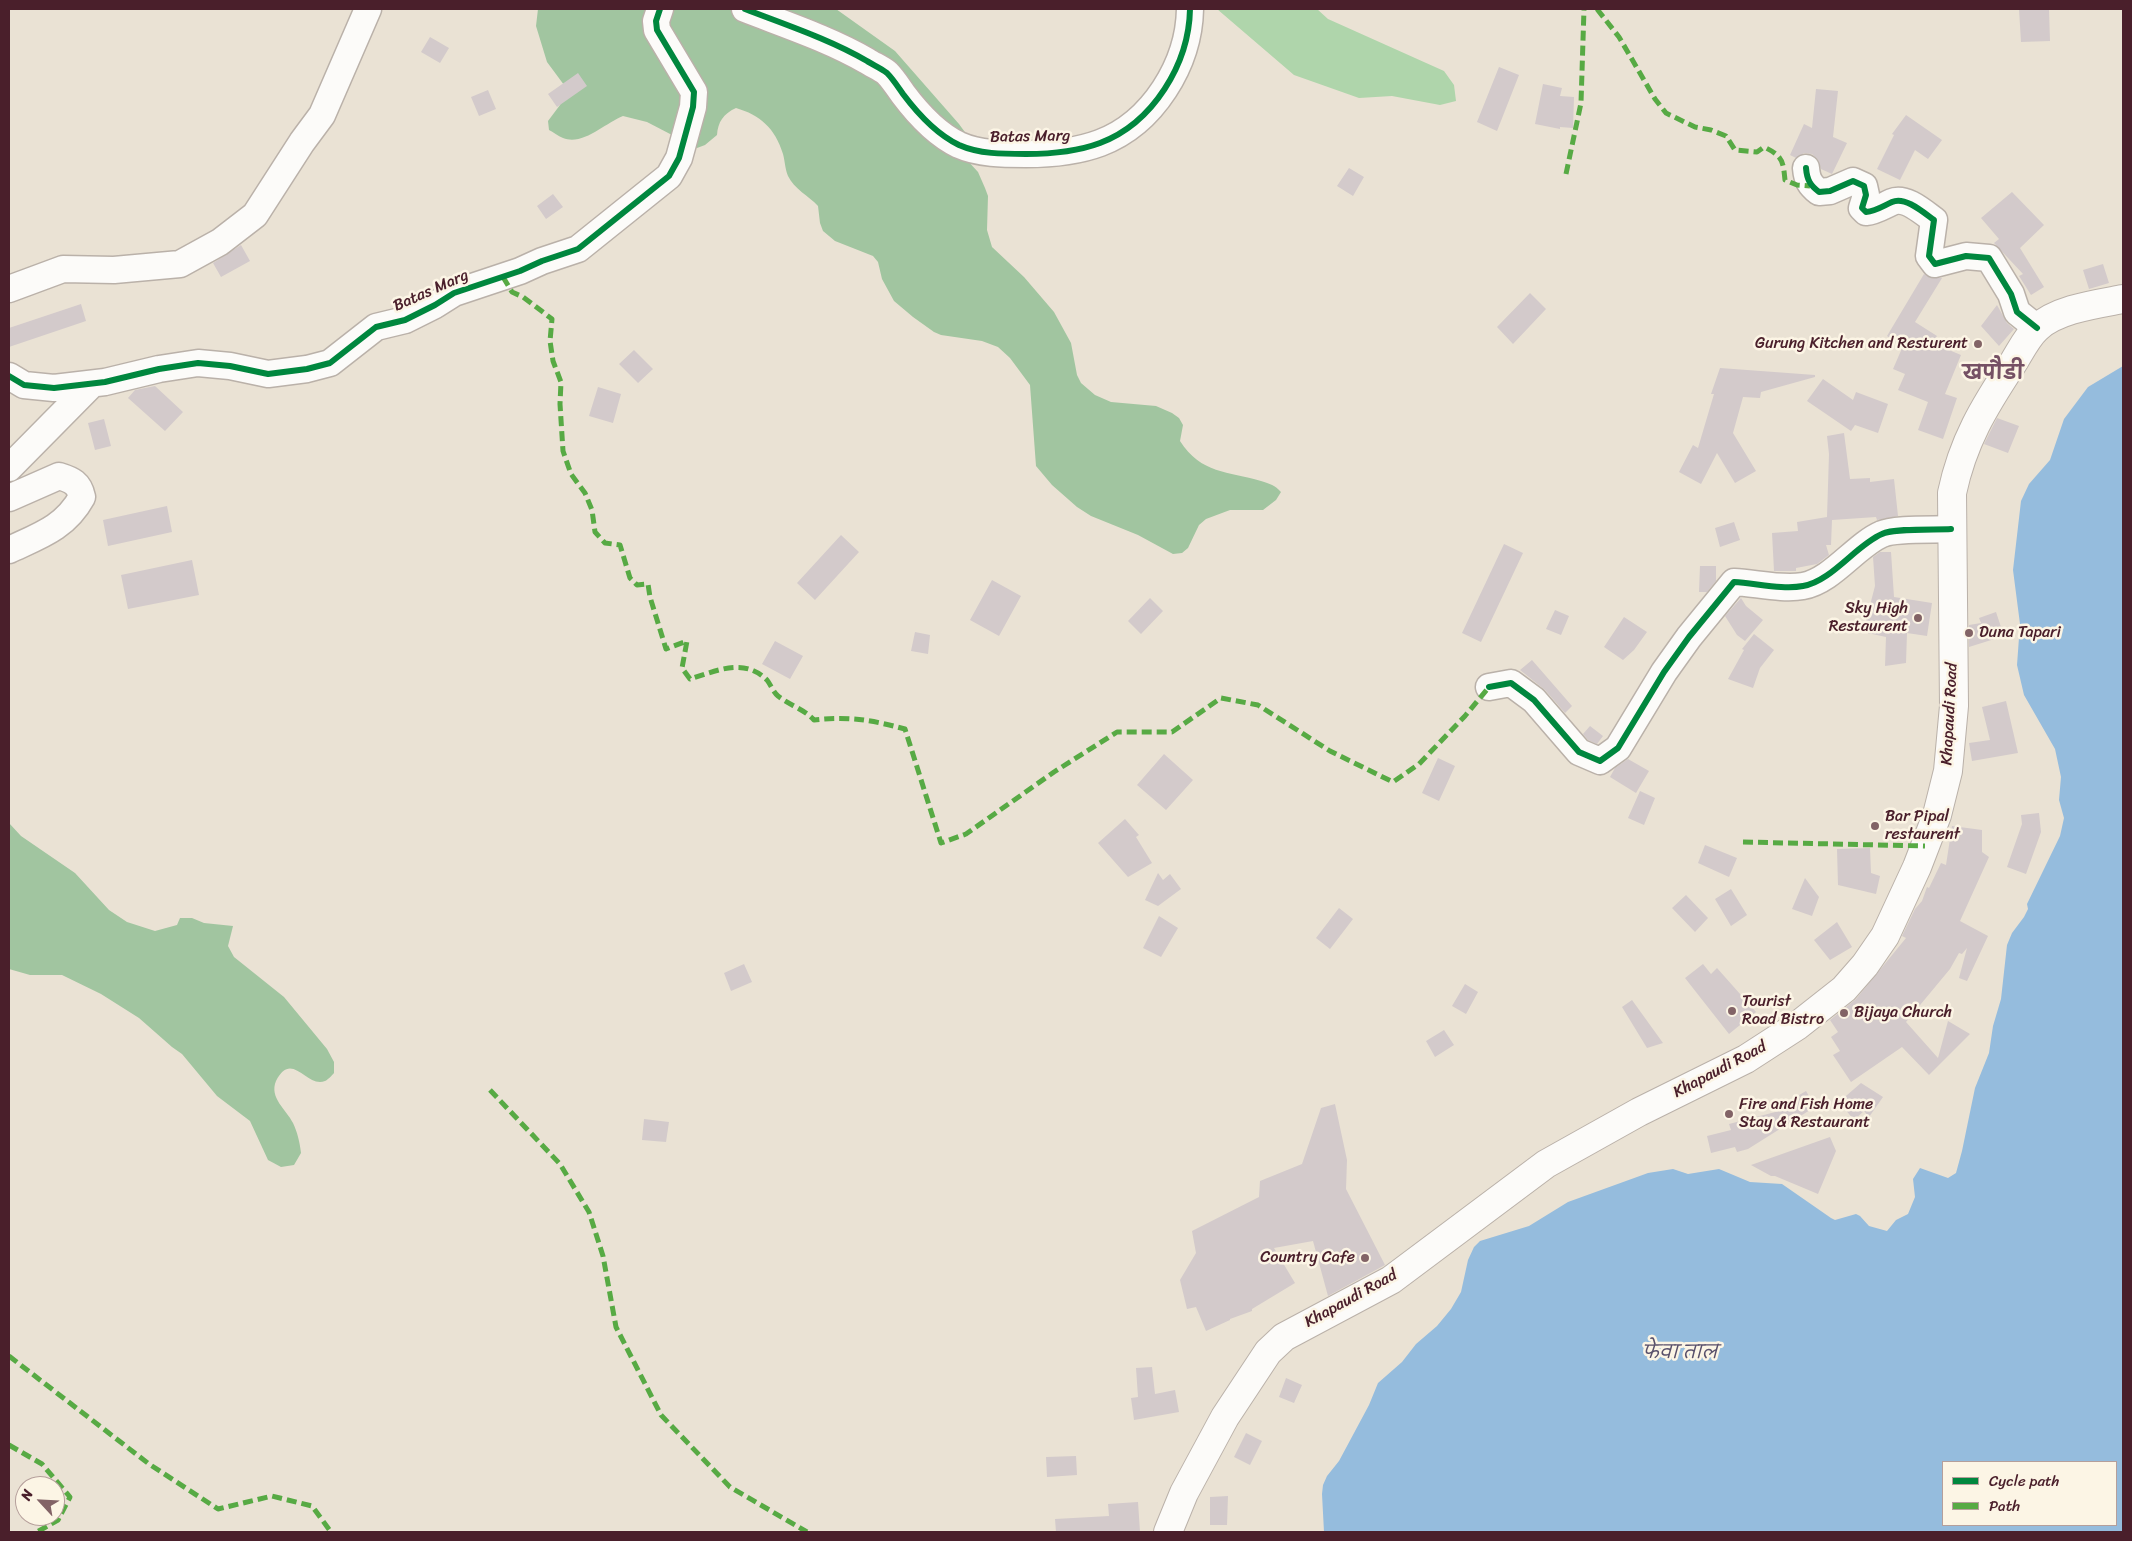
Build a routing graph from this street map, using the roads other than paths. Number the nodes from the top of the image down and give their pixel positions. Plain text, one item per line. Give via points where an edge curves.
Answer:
1 (368, 9) edge
2 (660, 9) edge
3 (745, 9) edge
4 (1190, 9) edge
5 (1806, 168) dead end
6 (9, 289) edge
7 (2123, 299) edge
8 (2037, 328) junction
9 (9, 376) edge
10 (92, 384) junction
11 (9, 468) edge
12 (9, 498) edge
13 (1951, 530) junction
14 (9, 550) edge
15 (1489, 687) dead end
16 (1168, 1532) edge

1 - 6 street via 322,116 256,215 220,242 180,264 123,269 63,269
2 - 10 street, Batas Marg via 657,30 694,92 679,158 669,176 578,249 454,292 405,320 376,327 330,363 268,374 198,363
3 - 4 street, Batas Marg via 853,53 886,73 937,132 958,144 1000,154 1041,154 1074,151 1102,143 1130,126 1154,104 1174,76 1184,52
5 - 8 street via 1810,186 1819,192 1853,181 1864,186 1866,195 1862,208 1866,212 1894,201 1903,201 1934,220 1929,256 1935,264 1966,256 1989,258 2011,294 2017,312
7 - 8 main road, Khapaudi Road via 2075,309
8 - 13 main road, Khapaudi Road via 1972,430 1958,465 1952,493
9 - 10 street, Batas Marg via 24,385 54,388
10 - 11 street
12 - 14 street via 59,476 80,487 82,497 55,529
13 - 15 street via 1883,533 1823,577 1804,586 1784,588 1734,582 1664,672 1618,748 1600,761 1579,752 1534,700 1511,683
13 - 16 main road, Khapaudi Road via 1954,706 1948,771 1917,866 1885,936 1865,964 1837,994 1797,1026 1746,1059 1639,1112 1546,1164 1391,1280 1284,1337 1268,1352 1225,1417 1184,1493

